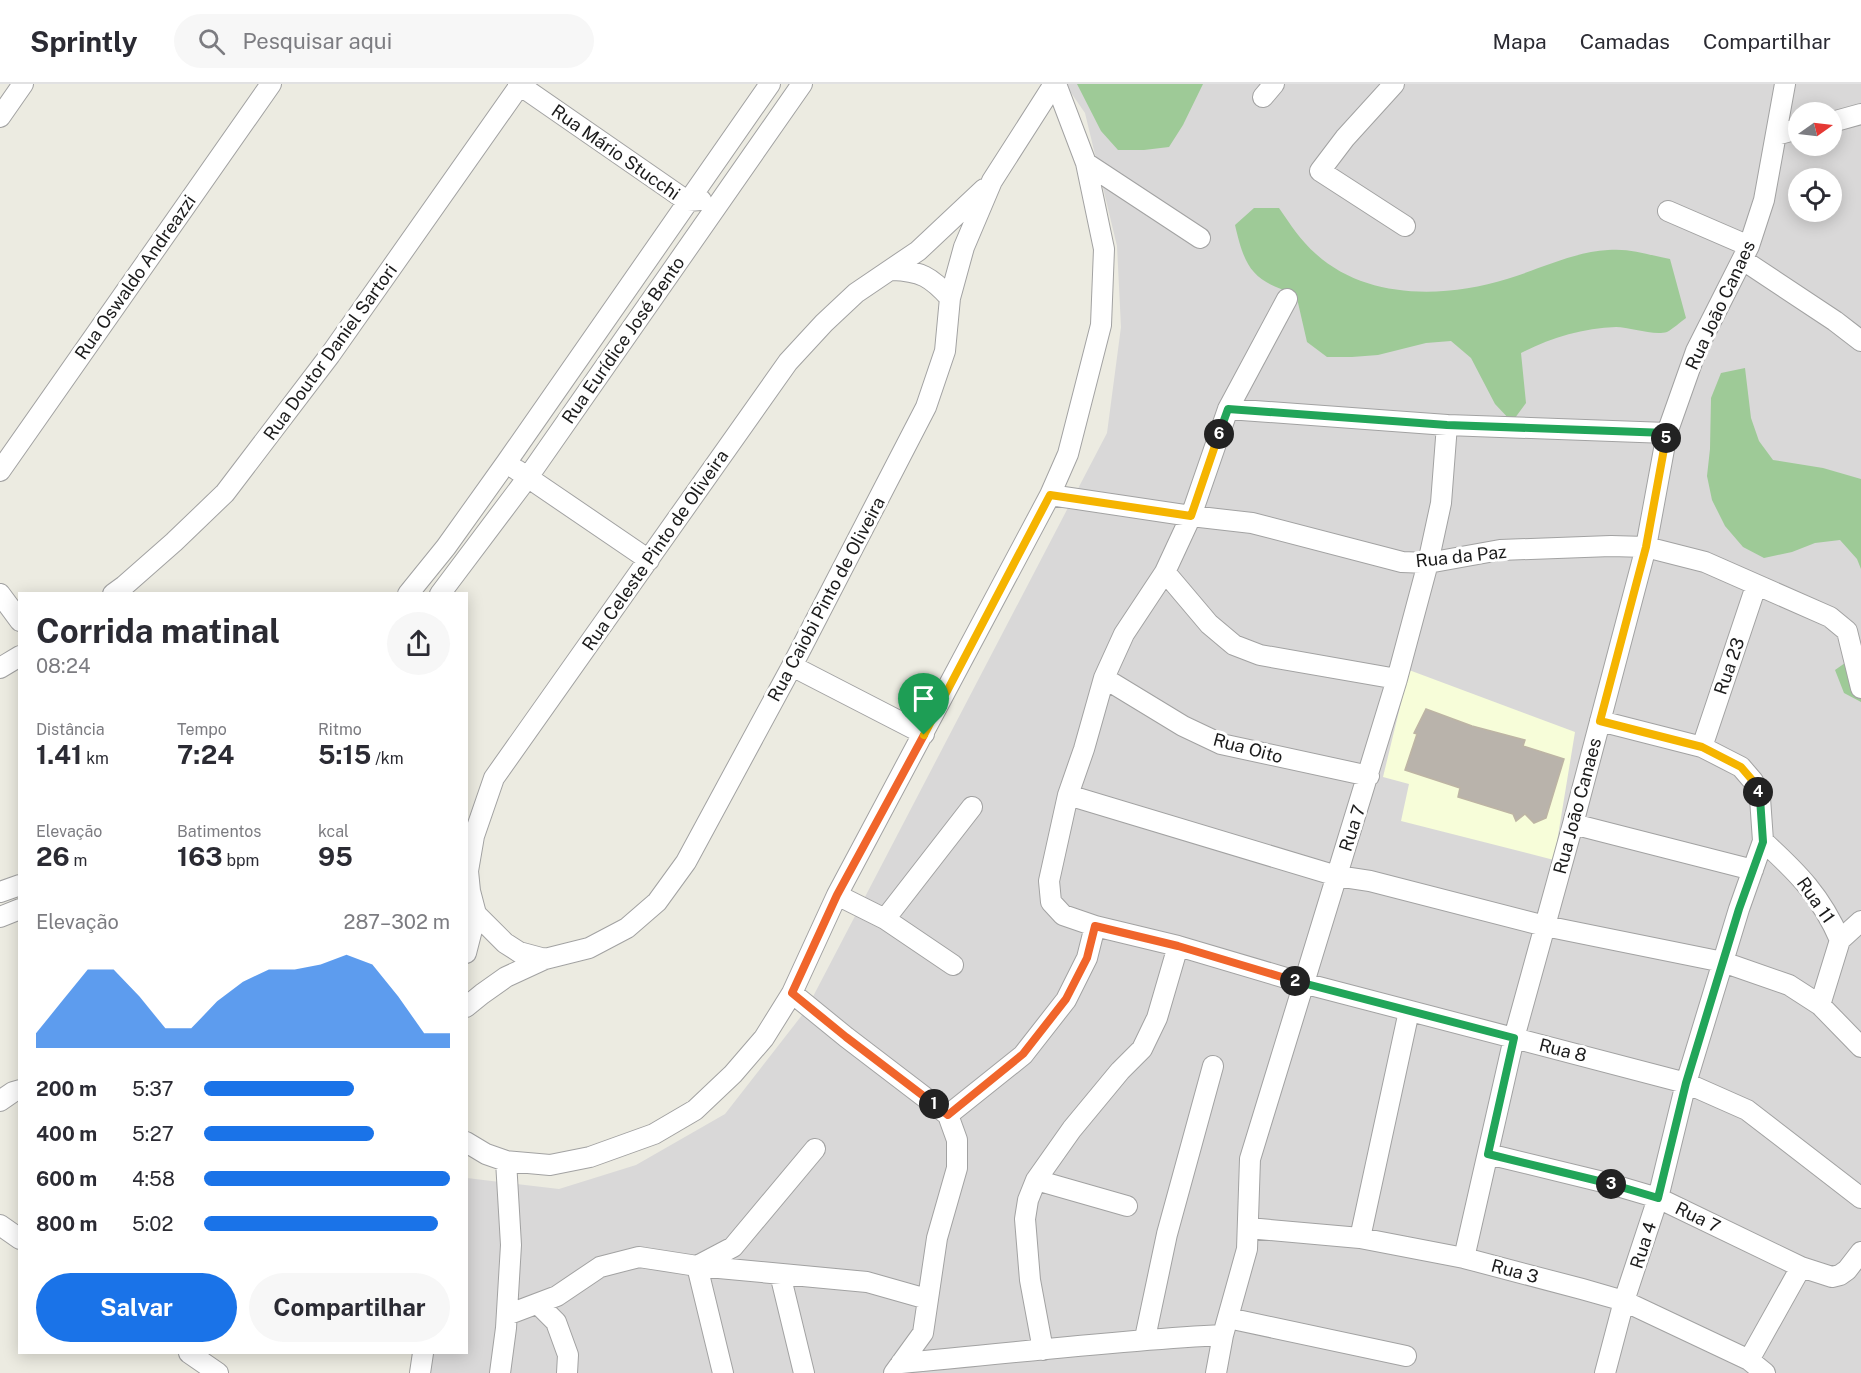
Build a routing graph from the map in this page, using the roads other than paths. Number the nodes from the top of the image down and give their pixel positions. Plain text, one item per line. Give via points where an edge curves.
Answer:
1 (23, 84) edge
2 (271, 84) edge
3 (770, 84) edge
4 (802, 84) edge
5 (1055, 84) edge
6 (1394, 84) edge
7 (1785, 84) edge
8 (519, 85) edge
9 (1861, 114) edge
10 (0, 117) edge
11 (1842, 119) edge
12 (1788, 132) edge
13 (1776, 135) junction
14 (1086, 163) junction
15 (992, 181) junction
16 (720, 199) junction
17 (687, 201) junction
18 (1668, 211) dead end
19 (1405, 226) dead end
20 (1200, 238) dead end
21 (1746, 253) junction
22 (892, 270) junction
23 (950, 298) junction
24 (1287, 299) dead end
25 (1861, 341) edge
26 (1228, 409) junction
27 (1447, 425) junction
28 (1667, 433) junction
29 (506, 463) junction
30 (0, 471) edge
31 (528, 477) junction
32 (1050, 495) junction
33 (1191, 516) junction
34 (1646, 547) junction
35 (649, 560) junction
36 (1428, 563) junction
37 (1165, 572) junction
38 (1756, 586) junction
39 (115, 592) edge
40 (410, 592) edge
41 (442, 592) edge
42 (0, 594) edge
43 (18, 618) edge
44 (18, 657) edge
45 (792, 666) junction
46 (0, 668) edge
47 (1104, 678) junction
48 (1397, 679) junction
49 (1861, 688) edge
50 (1600, 721) junction
51 (924, 735) junction
52 (1702, 747) junction
53 (1369, 777) junction
54 (1068, 795) junction
55 (972, 807) dead end
56 (1573, 824) junction
57 (1763, 842) junction
58 (1753, 870) junction
59 (1337, 876) junction
60 (18, 886) edge
61 (0, 892) edge
62 (837, 895) junction
63 (18, 910) edge
64 (476, 914) junction
65 (0, 917) edge
66 (885, 919) junction
67 (1861, 921) edge
68 (1095, 926) junction
69 (1545, 926) junction
70 (1840, 940) junction
71 (468, 945) edge
72 (1178, 946) junction
73 (545, 959) junction
74 (1723, 962) junction
75 (953, 965) dead end
76 (1303, 983) junction
77 (792, 993) junction
78 (468, 1005) edge
79 (1820, 1005) junction
80 (1410, 1011) junction
81 (1514, 1038) junction
82 (1861, 1047) edge
83 (1213, 1066) dead end
84 (1686, 1083) junction
85 (18, 1091) edge
86 (0, 1101) edge
87 (948, 1115) junction
88 (468, 1143) edge
89 (815, 1149) dead end
90 (1488, 1154) junction
91 (506, 1161) junction
92 (1036, 1180) junction
93 (1658, 1198) junction
94 (1861, 1198) edge
95 (1128, 1206) dead end
96 (0, 1225) edge
97 (1248, 1228) junction
98 (18, 1238) edge
99 (1360, 1238) junction
100 (1861, 1252) edge
101 (1464, 1258) junction
102 (697, 1266) junction
103 (1801, 1267) junction
104 (780, 1274) junction
105 (927, 1299) junction
106 (1624, 1301) junction
107 (538, 1304) junction
108 (507, 1316) junction
109 (1225, 1326) junction
110 (1145, 1338) junction
111 (1043, 1350) junction
112 (190, 1354) edge
113 (423, 1354) edge
114 (1406, 1356) dead end
115 (1749, 1360) junction
116 (898, 1368) edge
117 (218, 1373) edge
118 (420, 1373) edge
119 (500, 1373) edge
120 (567, 1373) edge
121 (723, 1373) edge
122 (804, 1373) edge
123 (1216, 1373) edge
124 (1605, 1373) edge
125 (1765, 1373) edge

1 - 10 street
2 - 30 street, Rua Oswaldo Andreazzi
3 - 17 street, Rua Eurídice José Bento
4 - 16 street, Rua Eurídice José Bento
5 - 14 street
5 - 15 street, Rua Caiobi Pinto de Oliveira
6 - 19 street via 1320,171
7 - 13 street, Rua João Canaes
8 - 17 street, Rua Mário Stucchi
8 - 39 street, Rua Doutor Daniel Sartori via 330,355 225,493
9 - 11 street
12 - 13 street
13 - 21 street, Rua João Canaes via 1764,200
14 - 20 street
14 - 32 street via 1104,249 1101,325 1068,454
15 - 22 street, Rua Celeste Pinto de Oliveira via 939,234
15 - 23 street, Rua Caiobi Pinto de Oliveira via 964,247
16 - 17 street, Rua Mário Stucchi
16 - 31 street, Rua Eurídice José Bento
17 - 29 street, Rua Eurídice José Bento
18 - 21 street
21 - 25 street
21 - 28 street, Rua João Canaes via 1696,351
22 - 23 street via 923,274
22 - 35 street, Rua Celeste Pinto de Oliveira via 824,322 788,362
23 - 45 street, Rua Caiobi Pinto de Oliveira via 945,351 926,407
24 - 26 street
26 - 27 street
26 - 33 street
27 - 28 street
27 - 36 street, Rua 7 via 1441,503
28 - 34 street, Rua João Canaes
29 - 31 street
29 - 40 street, Rua Eurídice José Bento
31 - 35 street
31 - 41 street, Rua Eurídice José Bento
32 - 33 street, Rua da Paz
32 - 51 street
33 - 36 street, Rua da Paz via 1252,523 1402,561
33 - 37 street
34 - 36 street, Rua da Paz via 1500,550
34 - 38 street, Rua da Paz via 1705,562
34 - 50 street, Rua João Canaes
35 - 64 street, Rua Celeste Pinto de Oliveira via 494,778 474,836 468,871
36 - 48 street, Rua 7
37 - 47 street via 1124,634
37 - 48 street via 1209,624 1234,645 1260,655
38 - 49 street, Rua da Paz via 1830,617 1847,631
38 - 52 street, Rua 23
42 - 43 street
44 - 46 street
45 - 51 street
45 - 73 street, Rua Caiobi Pinto de Oliveira via 686,861 657,902 627,928 589,948
47 - 53 street, Rua Oito via 1221,744
47 - 54 street
48 - 53 street, Rua 7
50 - 52 street
50 - 56 street, Rua João Canaes
51 - 62 street
52 - 57 street via 1741,767 1753,781 1760,798
53 - 59 street, Rua 7
54 - 59 street
54 - 68 street, Rua 8 via 1049,881 1051,902 1063,915
55 - 66 street
56 - 58 street
56 - 69 street, Rua João Canaes
57 - 58 street, Rua 4
57 - 70 street, Rua 11 via 1817,895
58 - 74 street, Rua 4
59 - 69 street
59 - 76 street, Rua 7
60 - 61 street
62 - 66 street
62 - 77 street
63 - 65 street
64 - 71 street
64 - 73 street via 505,943 519,952
66 - 75 street
67 - 70 street
68 - 72 street, Rua 8
68 - 87 street via 1087,958 1066,999 1023,1054
69 - 74 street
69 - 81 street, Rua João Canaes
70 - 79 street, Rua 11
72 - 76 street, Rua 8
72 - 92 street via 1157,1018 1142,1049 1072,1129
73 - 78 street, Rua Caiobi Pinto de Oliveira via 506,977
74 - 79 street via 1789,985
74 - 84 street, Rua 4
76 - 80 street, Rua 8
76 - 97 street, Rua 7 via 1250,1159
77 - 87 street
77 - 91 street via 764,1038 734,1074 695,1110 654,1134 590,1156 550,1165
79 - 82 street
80 - 81 street, Rua 8
80 - 99 street
81 - 84 street, Rua 8
81 - 90 street, Rua João Canaes
83 - 110 street via 1167,1234
84 - 93 street, Rua 4
84 - 94 street, Rua 8 via 1747,1110
85 - 86 street
87 - 105 street via 957,1140 957,1168 937,1238
88 - 91 street
89 - 102 street via 733,1247
90 - 93 street, Rua 7
90 - 101 street, Rua João Canaes
91 - 108 street via 511,1245
92 - 95 street
92 - 111 street via 1025,1219 1030,1280
93 - 103 street, Rua 7
93 - 106 street, Rua 4
96 - 98 street
97 - 99 street, Rua 3
97 - 109 street, Rua 7
99 - 101 street, Rua 3
100 - 103 street, Rua 7 via 1840,1275 1832,1277
101 - 106 street, Rua 3
102 - 104 street
102 - 107 street via 639,1257 600,1267
102 - 121 street
103 - 115 street
104 - 105 street via 867,1282
104 - 122 street
105 - 116 street via 923,1333
106 - 115 street, Rua 3
106 - 124 street, Rua 4
107 - 108 street
107 - 120 street via 556,1322 568,1355
108 - 119 street
109 - 110 street
109 - 114 street
109 - 123 street, Rua 7
110 - 111 street
111 - 116 street
112 - 117 street
113 - 118 street
115 - 125 street, Rua 3

